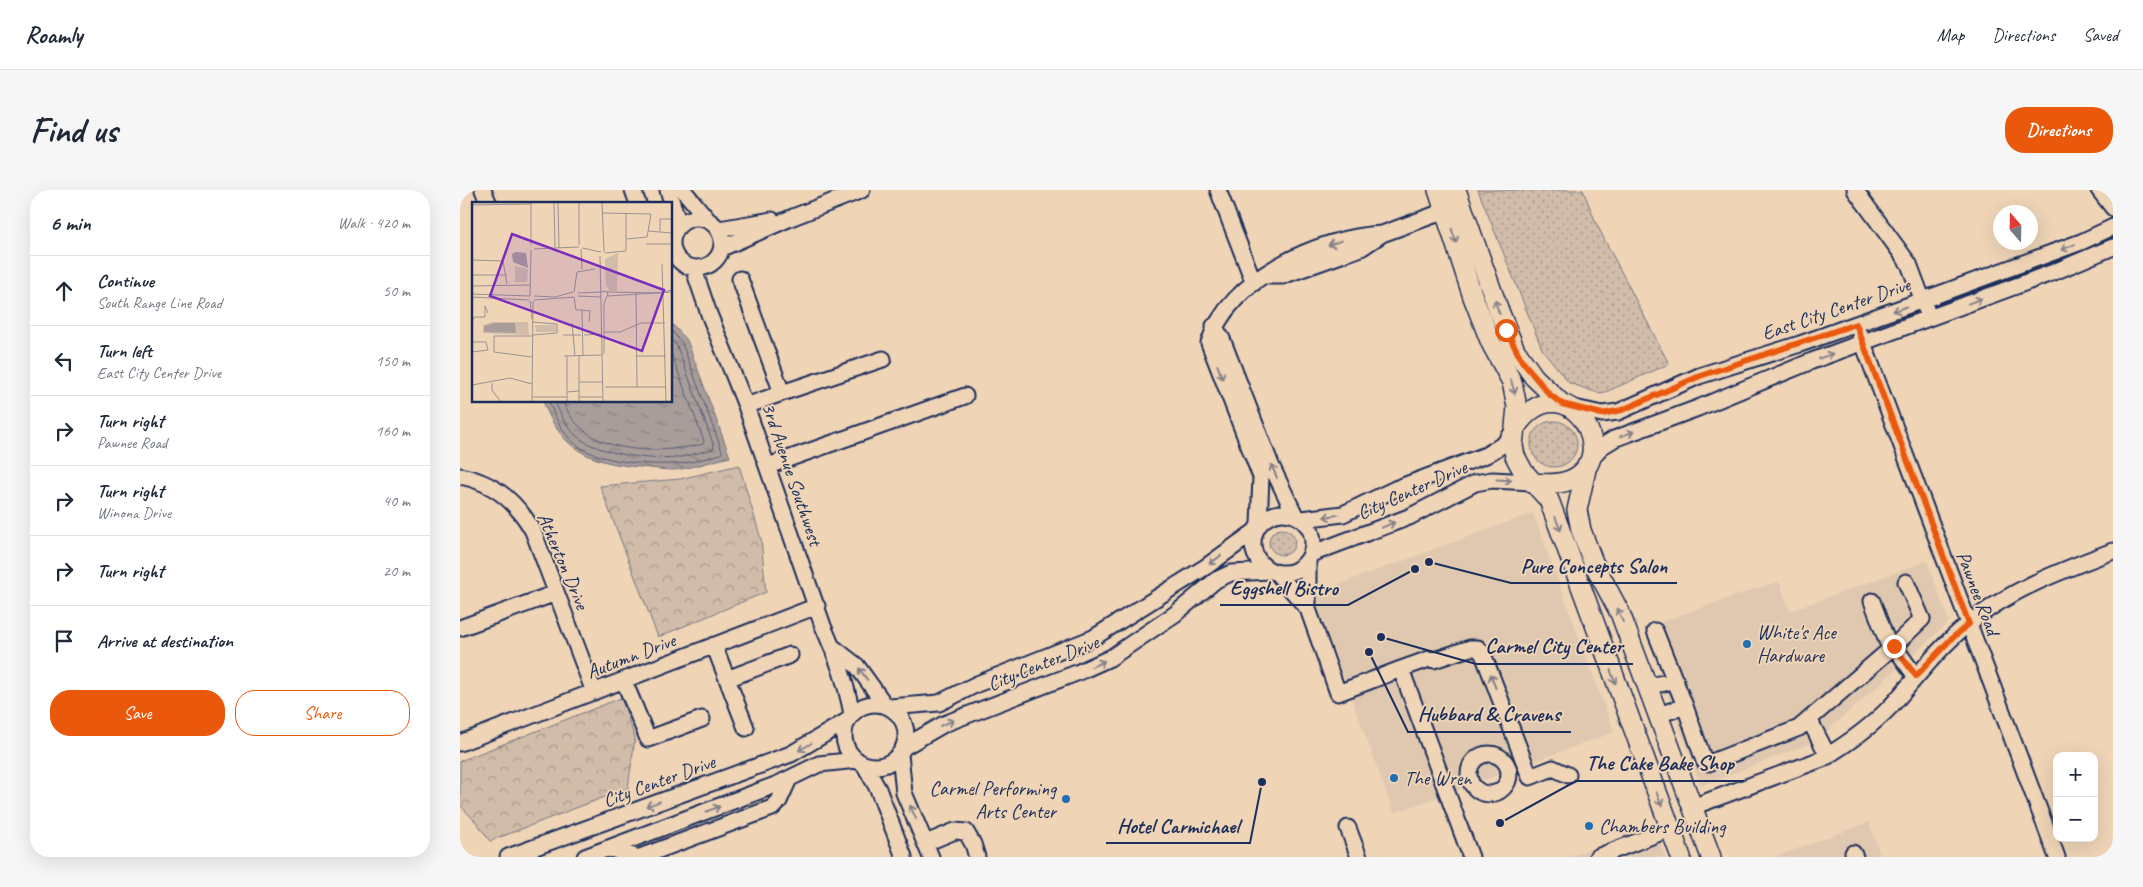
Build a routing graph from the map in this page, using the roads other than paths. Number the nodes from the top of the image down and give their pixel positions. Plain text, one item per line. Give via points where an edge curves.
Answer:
1 (483, 190) edge
2 (633, 190) edge
3 (683, 190) edge
4 (862, 190) edge
5 (1218, 190) edge
6 (1438, 190) edge
7 (1456, 190) edge
8 (1855, 190) edge
9 (2099, 190) edge
10 (487, 202) edge
11 (637, 202) edge
12 (2113, 208) edge
13 (1445, 211) junction
14 (672, 212) edge
15 (793, 217) junction
16 (713, 224) junction
17 (2113, 227) edge
18 (675, 228) edge
19 (722, 248) junction
20 (2113, 248) edge
21 (711, 265) junction
22 (694, 270) junction
23 (740, 279) dead end
24 (1260, 279) junction
25 (1923, 300) junction
26 (709, 314) junction
27 (1931, 321) junction
28 (1856, 324) junction
29 (1214, 326) junction
30 (1863, 343) junction
31 (883, 358) dead end
32 (782, 393) junction
33 (965, 396) dead end
34 (1566, 405) junction
35 (746, 406) junction
36 (1515, 429) junction
37 (1588, 463) junction
38 (768, 466) junction
39 (460, 476) edge
40 (1533, 482) junction
41 (1298, 517) junction
42 (1257, 528) junction
43 (2113, 551) edge
44 (1310, 557) junction
45 (1274, 572) junction
46 (1906, 582) dead end
47 (556, 593) junction
48 (1872, 601) dead end
49 (816, 606) junction
50 (1308, 609) junction
51 (1969, 624) junction
52 (460, 628) edge
53 (1655, 631) dead end
54 (714, 645) junction
55 (1892, 647) junction
56 (834, 648) junction
57 (790, 655) dead end
58 (1401, 669) junction
59 (1916, 676) junction
60 (727, 679) junction
61 (624, 681) junction
62 (1676, 681) junction
63 (1647, 686) junction
64 (594, 692) junction
65 (888, 706) junction
66 (1684, 706) junction
67 (1658, 715) junction
68 (849, 718) junction
69 (702, 719) dead end
70 (1808, 719) junction
71 (746, 728) dead end
72 (460, 743) edge
73 (902, 750) junction
74 (1828, 756) junction
75 (1522, 760) junction
76 (860, 762) junction
77 (1508, 766) junction
78 (1568, 775) dead end
79 (789, 779) junction
80 (1470, 782) junction
81 (1446, 790) junction
82 (1692, 808) junction
83 (1348, 828) dead end
84 (1670, 829) junction
85 (608, 848) junction
86 (928, 850) edge
87 (516, 856) edge
88 (585, 857) edge
89 (638, 857) edge
90 (904, 857) edge
91 (977, 857) edge
92 (1359, 857) edge
93 (1471, 857) edge
94 (1597, 857) edge
95 (1681, 857) edge
96 (1711, 857) edge
97 (2057, 857) edge

1 - 10 street
2 - 11 street
3 - 16 street
4 - 15 street
5 - 24 street
6 - 13 main road
34 -> 7 main road via 1534,377 1515,350
8 - 25 street via 1910,264
9 - 12 street
13 - 24 street via 1382,234 1361,248 1282,276
13 -> 36 main road via 1484,326 1512,382 1517,407
14 - 18 street
15 - 16 street
15 - 19 street
16 - 18 street via 693,218
16 - 19 street
17 -> 25 street, East City Center Drive
18 - 22 street via 674,253 684,265
19 - 21 street
27 -> 20 street, East City Center Drive
21 - 22 street
21 - 26 street, 3rd Avenue Southwest
22 - 26 street, 3rd Avenue Southwest
23 - 32 street
24 - 29 street via 1232,304
25 - 27 street
25 -> 28 street, East City Center Drive
26 - 35 street, 3rd Avenue Southwest
27 - 30 street, East City Center Drive
28 - 30 street, Pawnee Road
28 - 34 street, East City Center Drive via 1700,376 1618,412 1602,414
41 -> 29 street via 1271,465 1222,338
29 -> 42 street via 1209,343 1261,476
37 -> 30 street, East City Center Drive via 1614,439
30 - 51 street, Pawnee Road
31 - 32 street
32 - 35 street
33 - 38 street
34 - 36 main road via 1536,408
34 - 37 main road via 1581,415 1591,431 1593,443
35 - 38 street, 3rd Avenue Southwest
36 - 40 main road via 1515,456
36 -> 41 street, City Center Drive via 1504,444 1486,455 1395,489 1343,514
37 - 40 main road via 1579,475 1567,482
63 -> 37 main road via 1620,613 1593,562 1579,525 1577,510
38 - 49 street, 3rd Avenue Southwest
39 - 47 street, Atherton Drive via 496,489 524,516 533,531
44 -> 40 street, City Center Drive via 1409,517 1475,483 1492,480
40 -> 84 main road via 1549,500
41 - 42 street via 1276,514
41 - 44 street via 1311,532
42 - 45 street via 1253,551 1257,559
42 -> 65 street, City Center Drive via 1207,566 1093,638 977,684 939,703
43 - 51 street via 2040,578
44 - 45 street via 1292,572
44 - 50 street
45 - 50 street
73 -> 45 street, City Center Drive via 944,724 1110,658 1175,614 1216,580 1231,573
46 - 55 street via 1922,619
47 - 52 street
47 - 64 street, Atherton Drive
48 - 55 street
49 - 54 street, Autumn Drive
49 - 56 street, 3rd Avenue Southwest
50 - 58 street via 1338,693
51 - 59 street
51 - 97 street, Pawnee Road
53 - 62 street
54 - 60 street
54 - 61 street, Autumn Drive
55 - 59 street
55 - 70 street
65 -> 56 street, 3rd Avenue Southwest via 857,666
56 - 68 street, 3rd Avenue Southwest via 846,682
57 - 60 street
75 -> 58 street via 1481,650 1470,648
58 - 81 street
59 - 74 street via 1861,733
60 - 71 street
61 - 64 street, Autumn Drive
61 - 69 street via 648,739
62 - 63 street
62 - 66 street
63 - 67 main road
64 - 72 street, Autumn Drive
65 - 68 street via 867,704
65 - 73 street via 903,720 906,728
66 - 67 street
66 - 70 street via 1706,763 1799,728
67 - 82 main road
68 - 76 street via 844,740 847,749
68 -> 87 street, City Center Drive via 791,754
70 - 74 street
73 - 76 street via 886,764 877,766
86 -> 73 street via 904,793
74 - 82 street
75 - 77 street
75 - 78 street via 1530,777 1553,768
76 - 79 street via 827,762
76 - 90 street via 879,793
77 - 80 street via 1507,782 1496,793 1481,793
77 - 80 street via 1496,755 1481,755 1470,766
85 -> 79 street
79 - 89 street via 780,801 772,808
80 - 81 street
81 - 93 street
82 - 96 main road
83 - 92 street
84 - 94 street
84 - 95 main road
85 - 88 street
85 - 89 street
86 - 91 street via 955,831 966,832

